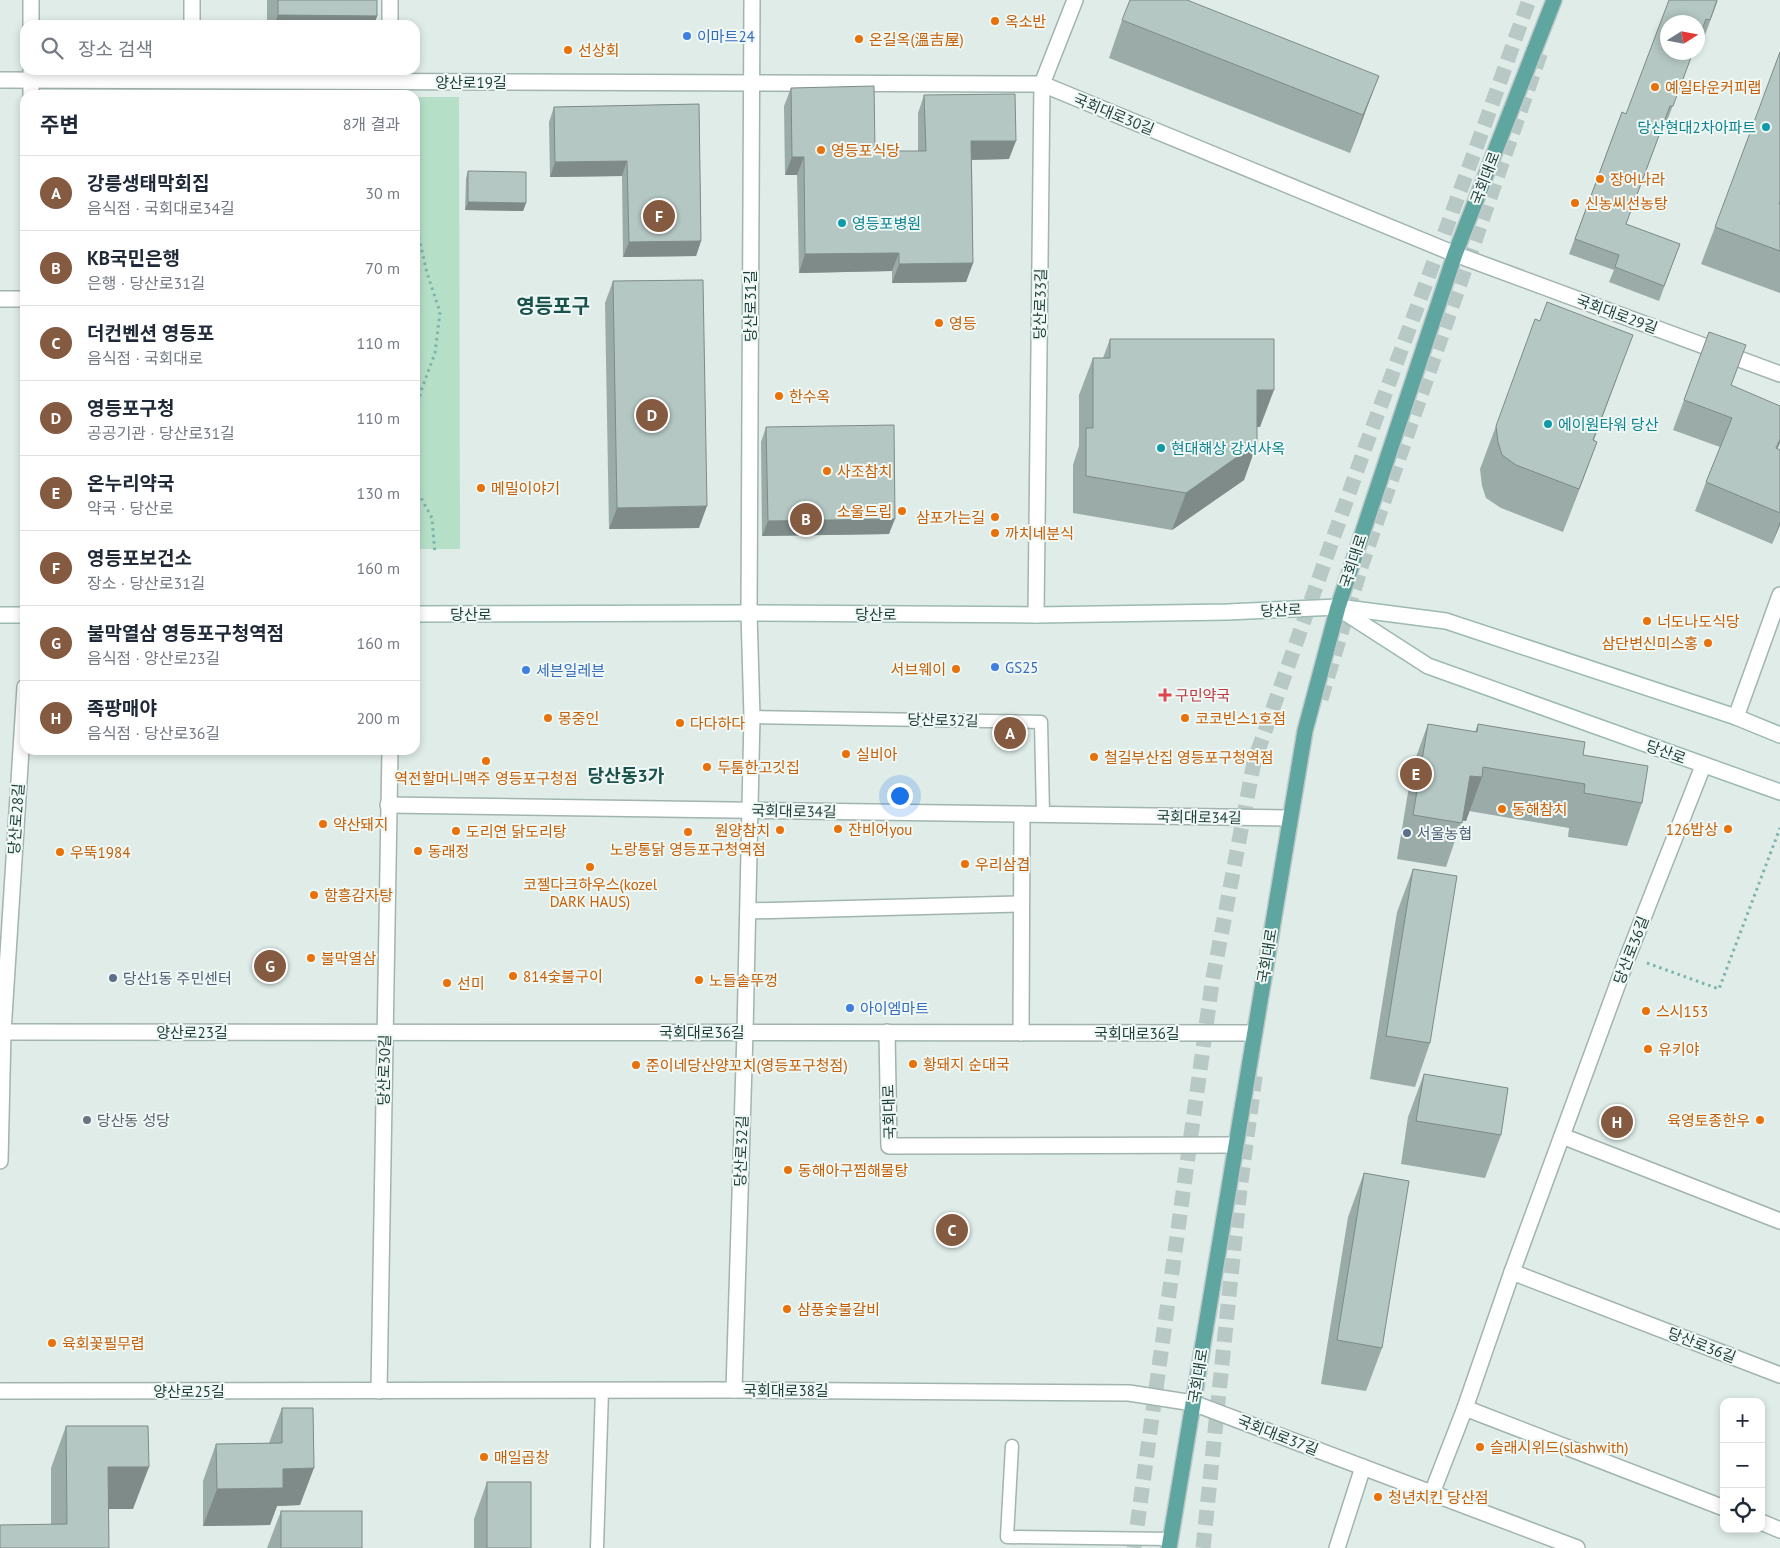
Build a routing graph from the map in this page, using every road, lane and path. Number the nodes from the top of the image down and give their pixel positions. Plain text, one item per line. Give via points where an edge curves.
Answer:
1 (31, 0) edge
2 (192, 0) edge
3 (390, 0) edge
4 (752, 0) edge
5 (1075, 0) edge
6 (1554, 0) edge
7 (31, 20) edge
8 (192, 20) edge
9 (390, 20) edge
10 (191, 76) edge
11 (390, 76) edge
12 (0, 80) edge
13 (31, 82) edge
14 (751, 83) junction
15 (1042, 84) junction
16 (420, 243) edge
17 (1455, 254) junction
18 (0, 299) edge
19 (20, 299) edge
20 (1780, 374) edge
21 (420, 391) edge
22 (420, 496) edge
23 (435, 554) dead end
24 (1780, 595) edge
25 (1338, 608) junction
26 (749, 613) junction
27 (420, 614) edge
28 (0, 615) edge
29 (20, 615) edge
30 (1036, 615) junction
31 (752, 717) junction
32 (1736, 717) junction
33 (1780, 735) edge
34 (20, 755) edge
35 (390, 755) edge
36 (1703, 766) junction
37 (1780, 792) edge
38 (388, 805) junction
39 (750, 810) junction
40 (1022, 814) junction
41 (1042, 814) junction
42 (1290, 818) junction
43 (1780, 828) edge
44 (1021, 904) junction
45 (748, 911) junction
46 (1628, 956) junction
47 (1, 1032) edge
48 (384, 1032) junction
49 (745, 1032) junction
50 (887, 1032) junction
51 (1021, 1033) junction
52 (1254, 1033) junction
53 (1562, 1136) junction
54 (1236, 1145) junction
55 (0, 1161) edge
56 (1780, 1221) edge
57 (1512, 1272) junction
58 (1780, 1375) edge
59 (379, 1390) junction
60 (602, 1390) junction
61 (734, 1390) junction
62 (0, 1391) edge
63 (1193, 1403) junction
64 (1465, 1408) junction
65 (1012, 1446) dead end
66 (1363, 1467) junction
67 (1432, 1493) junction
68 (1720, 1506) edge
69 (1765, 1524) edge
70 (1780, 1530) edge
71 (1007, 1542) edge
72 (1170, 1544) edge
73 (597, 1548) edge
74 (1337, 1548) edge
75 (1577, 1548) edge

1 - 7 street
2 - 8 street
3 - 9 street
4 - 14 street, 당산로31길
5 - 15 street, 당산로33길
6 - 17 main road, 국회대로
10 - 11 street, 양산로19길
10 - 13 street, 양산로19길
11 - 14 street, 양산로19길
12 - 13 street, 양산로19길
14 - 15 street, 국회대로30길
14 - 26 street, 당산로31길
15 - 17 street, 국회대로30길
15 - 30 street, 당산로33길
16 - 21 path via 440,312 435,353
17 - 20 street, 국회대로29길
17 - 25 main road, 국회대로
18 - 19 street
22 - 23 path via 432,518
24 - 32 street
25 - 30 street, 당산로
25 - 32 street, 당산로 via 1446,621
25 - 36 street, 당산로 via 1428,666
25 - 42 main road, 국회대로 via 1305,731
26 - 27 street, 당산로
26 - 30 street, 당산로
26 - 31 street, 당산로32길
28 - 29 street
31 - 39 street, 당산로32길
31 - 41 lane, 당산로32길 via 1041,722
32 - 33 street, 당산로
34 - 47 street, 당산로28길
35 - 38 street, 당산로30길
36 - 37 street, 당산로
36 - 46 street, 당산로36길
38 - 39 street, 국회대로34길
38 - 48 street, 당산로30길
39 - 40 street, 국회대로34길
39 - 45 street, 당산로32길
40 - 41 street, 국회대로34길
40 - 44 street
41 - 42 street, 국회대로34길
42 - 52 main road, 국회대로
43 - 46 path via 1719,988
44 - 45 street
44 - 51 street
45 - 49 street, 당산로32길
46 - 53 street, 당산로36길
47 - 48 street, 양산로23길
47 - 55 street, 당산로28길
48 - 49 street, 국회대로36길
48 - 59 street, 당산로30길
49 - 50 street, 국회대로36길
49 - 61 street, 당산로32길
50 - 51 street, 국회대로36길
50 - 54 street, 국회대로 via 889,1146
51 - 52 street, 국회대로36길
52 - 54 main road, 국회대로
53 - 56 street
53 - 57 street, 당산로36길
54 - 63 main road, 국회대로
57 - 58 street, 당산로36길
57 - 64 street, 당산로36길
59 - 60 street, 국회대로38길
59 - 62 street, 양산로25길
60 - 61 street, 국회대로38길
60 - 73 lane
61 - 63 street, 국회대로38길 via 1129,1393
63 - 66 street, 국회대로37길
63 - 72 main road, 국회대로
64 - 67 street, 당산로36길
64 - 68 street
65 - 71 lane
66 - 67 street, 국회대로37길
66 - 74 street
67 - 75 street, 국회대로37길
69 - 70 street
71 - 72 lane

